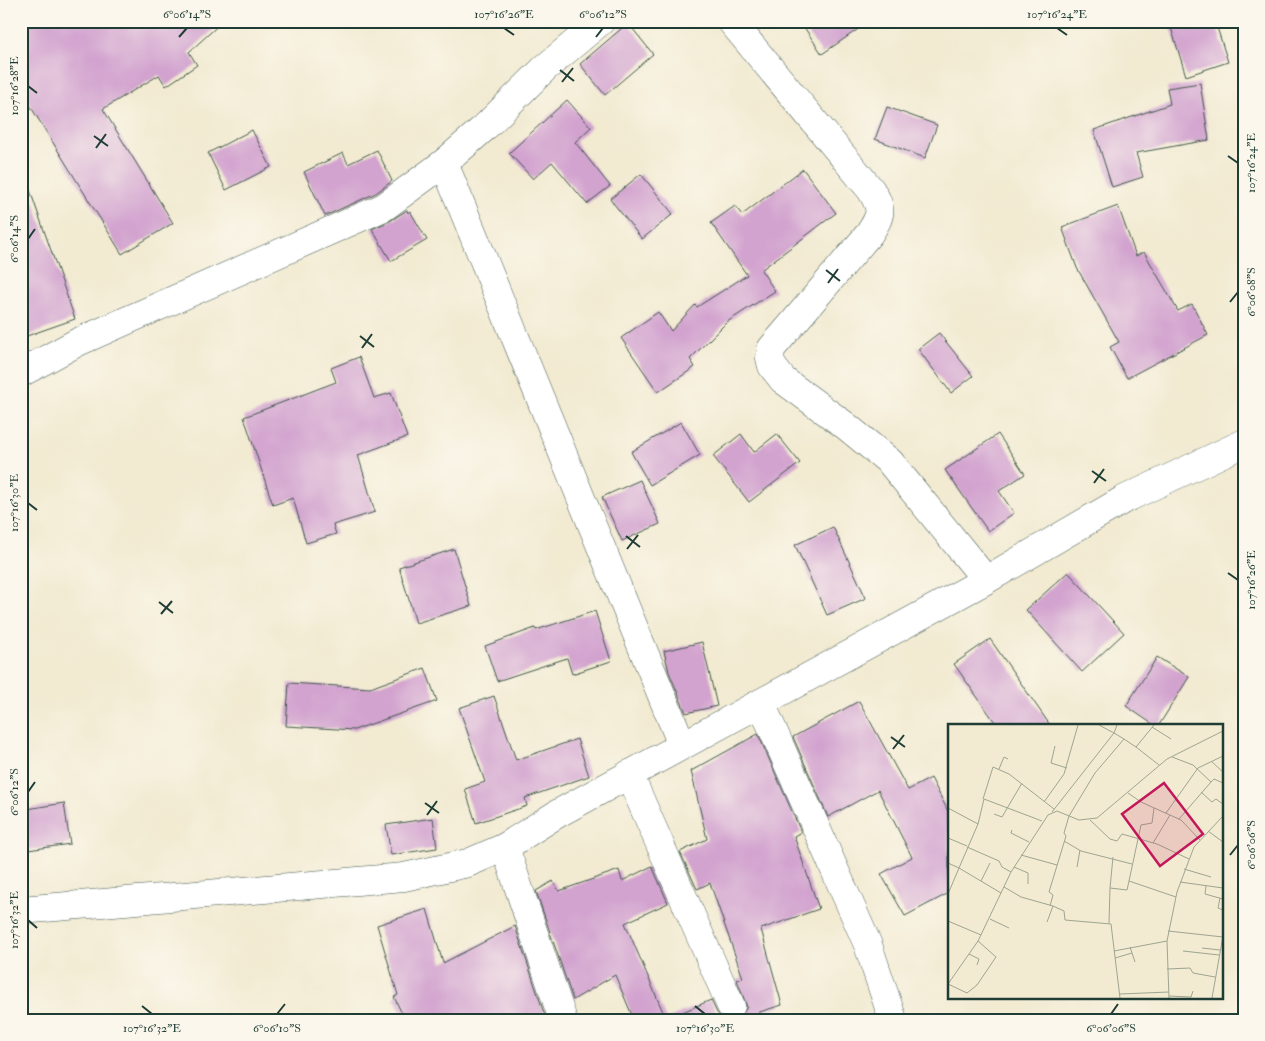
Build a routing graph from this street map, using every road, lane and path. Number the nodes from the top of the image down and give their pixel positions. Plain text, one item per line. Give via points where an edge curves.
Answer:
1 (601, 21) edge
2 (731, 21) edge
3 (444, 163) junction
4 (21, 373) edge
5 (1244, 443) edge
6 (986, 580) junction
7 (761, 703) junction
8 (682, 746) junction
9 (629, 774) junction
10 (505, 847) junction
11 (21, 910) edge
12 (732, 1006) dead end
13 (563, 1020) edge
14 (893, 1020) edge

1 - 3 street via 545,68
2 - 6 street via 879,204 880,217 870,234 771,349 772,366 782,380 890,462
3 - 4 street via 384,207 78,342
3 - 8 street
5 - 6 street via 1123,500
6 - 7 street
7 - 8 street
7 - 14 street via 868,945
8 - 9 street
9 - 10 street
9 - 12 street
10 - 11 street via 468,863 404,877
10 - 13 street

